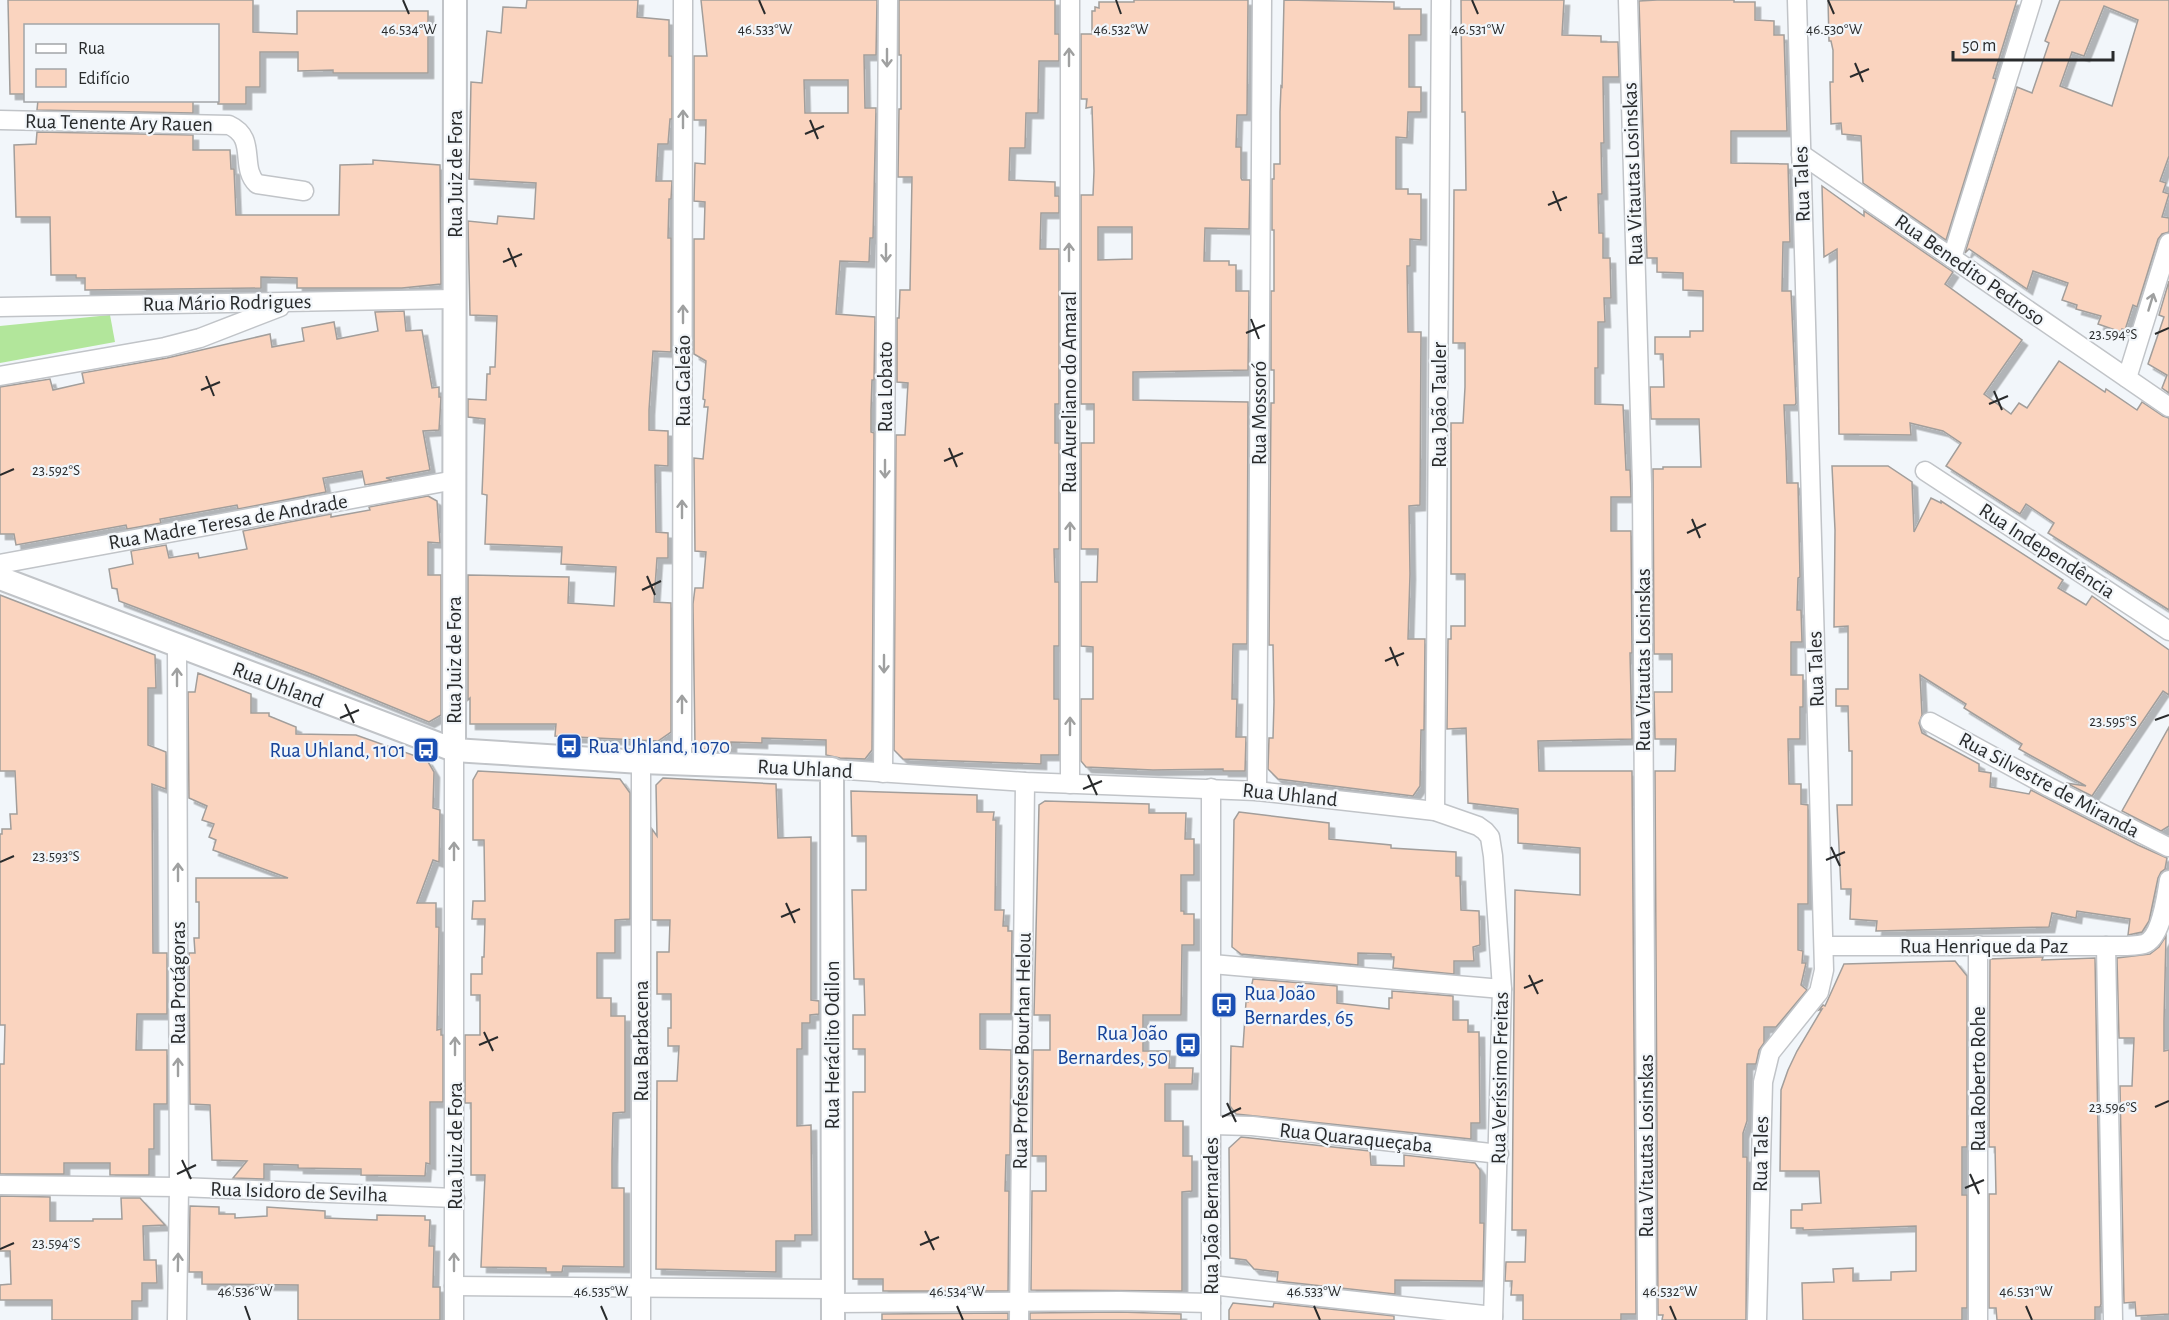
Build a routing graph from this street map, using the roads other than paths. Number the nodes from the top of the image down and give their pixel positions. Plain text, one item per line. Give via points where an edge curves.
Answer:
1 (455, 0) edge
2 (683, 0) edge
3 (888, 0) edge
4 (1070, 0) edge
5 (1262, 0) edge
6 (1441, 0) edge
7 (1628, 0) edge
8 (1797, 0) edge
9 (2032, 0) edge
10 (0, 120) edge
11 (1801, 154) junction
12 (304, 191) dead end
13 (2169, 243) edge
14 (1952, 258) junction
15 (455, 299) junction
16 (292, 302) junction
17 (0, 307) edge
18 (0, 376) edge
19 (2127, 378) junction
20 (2169, 407) edge
21 (1925, 471) dead end
22 (455, 480) junction
23 (0, 564) edge
24 (0, 578) edge
25 (2169, 631) edge
26 (177, 647) junction
27 (1930, 722) dead end
28 (454, 750) junction
29 (641, 762) junction
30 (682, 763) junction
31 (832, 770) junction
32 (883, 773) junction
33 (1025, 782) junction
34 (1070, 784) junction
35 (1211, 788) junction
36 (1257, 791) junction
37 (1436, 811) junction
38 (1490, 837) joint
39 (2169, 847) edge
40 (2169, 880) edge
41 (1978, 945) junction
42 (1824, 946) junction
43 (2106, 946) junction
44 (1212, 964) junction
45 (1502, 989) junction
46 (1212, 1125) junction
47 (1499, 1154) junction
48 (0, 1185) edge
49 (179, 1187) junction
50 (455, 1198) junction
51 (454, 1286) junction
52 (641, 1287) junction
53 (1211, 1303) edge
54 (833, 1304) edge
55 (1019, 1311) edge
56 (1493, 1318) edge
57 (177, 1320) edge
58 (454, 1320) edge
59 (641, 1320) edge
60 (1647, 1320) edge
61 (1757, 1320) edge
62 (1978, 1320) edge
63 (2113, 1320) edge

1 - 15 street, Rua Juiz de Fora
30 -> 2 street, Rua Galeão
3 -> 32 street, Rua Lobato
34 -> 4 street, Rua Aureliano do Amaral
5 - 36 street, Rua Mossoró
6 - 37 street, Rua João Tauler
7 - 60 street, Rua Vitautas Losinskas via 1641,484
8 - 11 street, Rua Tales
9 - 14 street
10 - 12 street, Rua Tenente Ary Rauen via 229,125 243,135 250,174 257,184
11 - 14 street, Rua Benedito Pedroso
11 - 42 street, Rua Tales
19 -> 13 street
14 - 19 street, Rua Benedito Pedroso
15 - 16 street, Rua Mário Rodrigues
15 - 22 street, Rua Juiz de Fora
16 - 17 street, Rua Mário Rodrigues
16 - 18 street via 174,345
19 - 20 street, Rua Benedito Pedroso
21 - 25 street, Rua Independência
22 - 23 street, Rua Madre Teresa de Andrade
22 - 28 street, Rua Juiz de Fora
24 - 26 street, Rua Uhland
26 - 28 street, Rua Uhland
49 -> 26 street, Rua Protágoras
27 - 39 street, Rua Silvestre de Miranda
28 - 29 street, Rua Uhland
50 -> 28 street, Rua Juiz de Fora
29 - 30 street, Rua Uhland
29 - 52 street, Rua Barbacena
30 - 31 street, Rua Uhland
31 - 32 street, Rua Uhland
31 - 54 street, Rua Heráclito Odilon
32 - 33 street, Rua Uhland
33 - 34 street, Rua Uhland
33 - 55 street, Rua Professor Bourhan Helou
34 - 35 street, Rua Uhland
35 - 36 street, Rua Uhland
35 - 44 street, Rua João Bernardes
36 - 37 street, Rua Uhland
37 - 38 street, Rua Uhland via 1478,826
38 - 45 street, Rua Veríssimo Freitas
40 - 43 street, Rua Henrique da Paz via 2158,929 2152,938 2144,944
41 - 42 street, Rua Henrique da Paz
41 - 43 street, Rua Henrique da Paz
41 - 62 street, Rua Roberto Rohe
42 - 61 street, Rua Tales via 1819,992 1770,1053 1763,1082
43 - 63 street
44 - 45 street
44 - 46 street, Rua João Bernardes
45 - 47 street, Rua Veríssimo Freitas
46 - 47 street, Rua Quaraqueçaba via 1252,1126
46 - 53 street, Rua João Bernardes
47 - 56 street, Rua Veríssimo Freitas
48 - 49 street, Rua Isidoro de Sevilha
49 - 50 street, Rua Isidoro de Sevilha
57 -> 49 street, Rua Protágoras
51 -> 50 street, Rua Juiz de Fora
51 - 52 street
51 - 58 street, Rua Juiz de Fora
52 - 54 street
52 - 59 street, Rua Barbacena
53 - 55 street via 1120,1301
53 - 56 street
54 - 55 street

